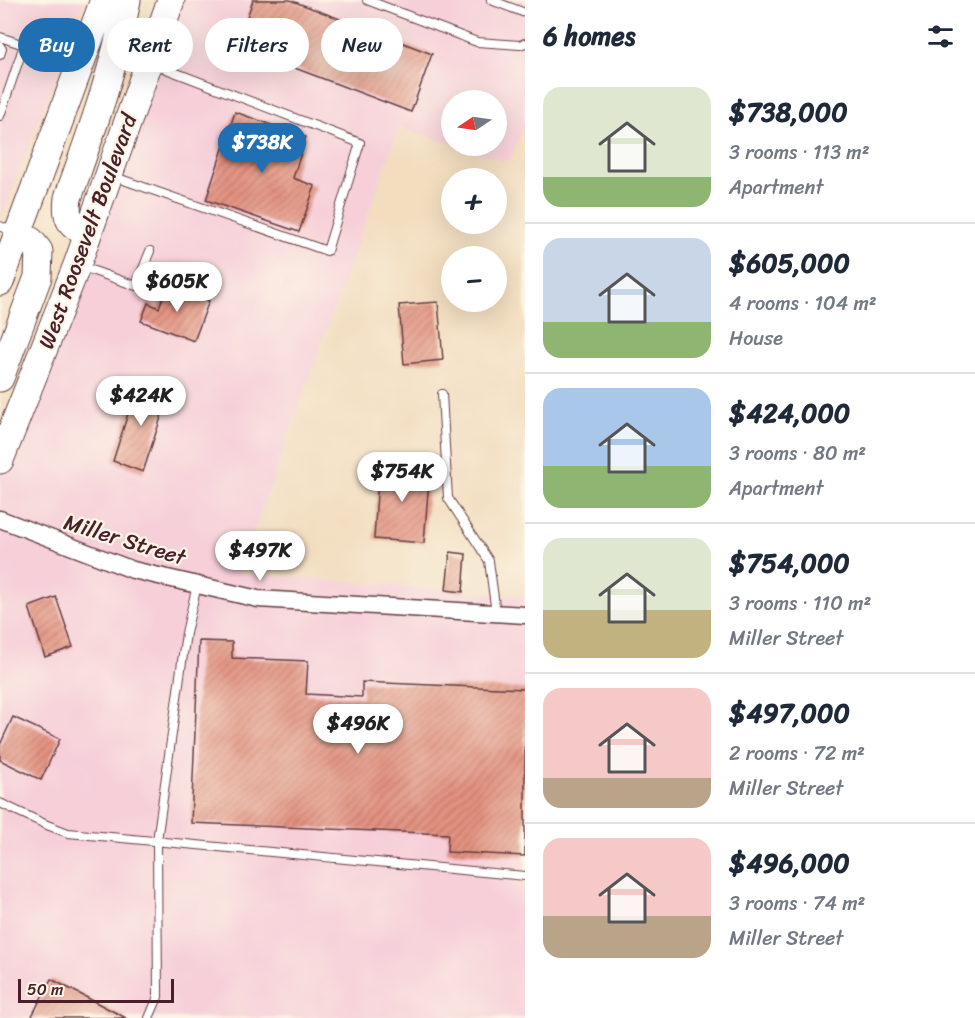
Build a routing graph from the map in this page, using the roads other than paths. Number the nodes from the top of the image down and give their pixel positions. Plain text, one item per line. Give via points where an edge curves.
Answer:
1 (104, 0) edge
2 (127, 0) edge
3 (171, 0) edge
4 (367, 0) edge
5 (491, 0) edge
6 (525, 13) edge
7 (165, 18) edge
8 (0, 37) edge
9 (525, 43) edge
10 (0, 46) edge
11 (0, 55) edge
12 (146, 72) edge
13 (173, 72) edge
14 (0, 116) edge
15 (109, 175) junction
16 (9, 230) edge
17 (88, 234) junction
18 (150, 251) dead end
19 (77, 265) junction
20 (0, 282) edge
21 (0, 378) edge
22 (442, 394) dead end
23 (0, 460) edge
24 (0, 519) edge
25 (197, 585) junction
26 (496, 613) junction
27 (525, 615) edge
28 (0, 802) edge
29 (157, 841) junction
30 (525, 876) edge
31 (149, 1018) edge

1 - 16 highway
2 - 17 highway via 98,113 68,198 66,212 71,225
3 - 7 highway, West Roosevelt Boulevard
4 - 9 lane via 477,42
5 - 6 lane
8 - 14 lane via 24,45
10 - 11 lane
12 - 15 highway, West Roosevelt Boulevard
13 - 15 lane via 360,143 327,251
15 - 17 highway, West Roosevelt Boulevard
16 - 20 highway
16 - 21 highway via 31,241 39,251 38,277
17 - 19 highway, West Roosevelt Boulevard
18 - 19 lane via 136,286
19 - 23 highway, West Roosevelt Boulevard
22 - 26 lane via 448,498 489,561
24 - 25 street, Miller Street via 133,570
25 - 26 street, Miller Street via 258,599
25 - 29 lane via 186,633
26 - 27 street, Miller Street
28 - 29 lane via 68,833
29 - 30 lane
29 - 31 lane via 158,997

